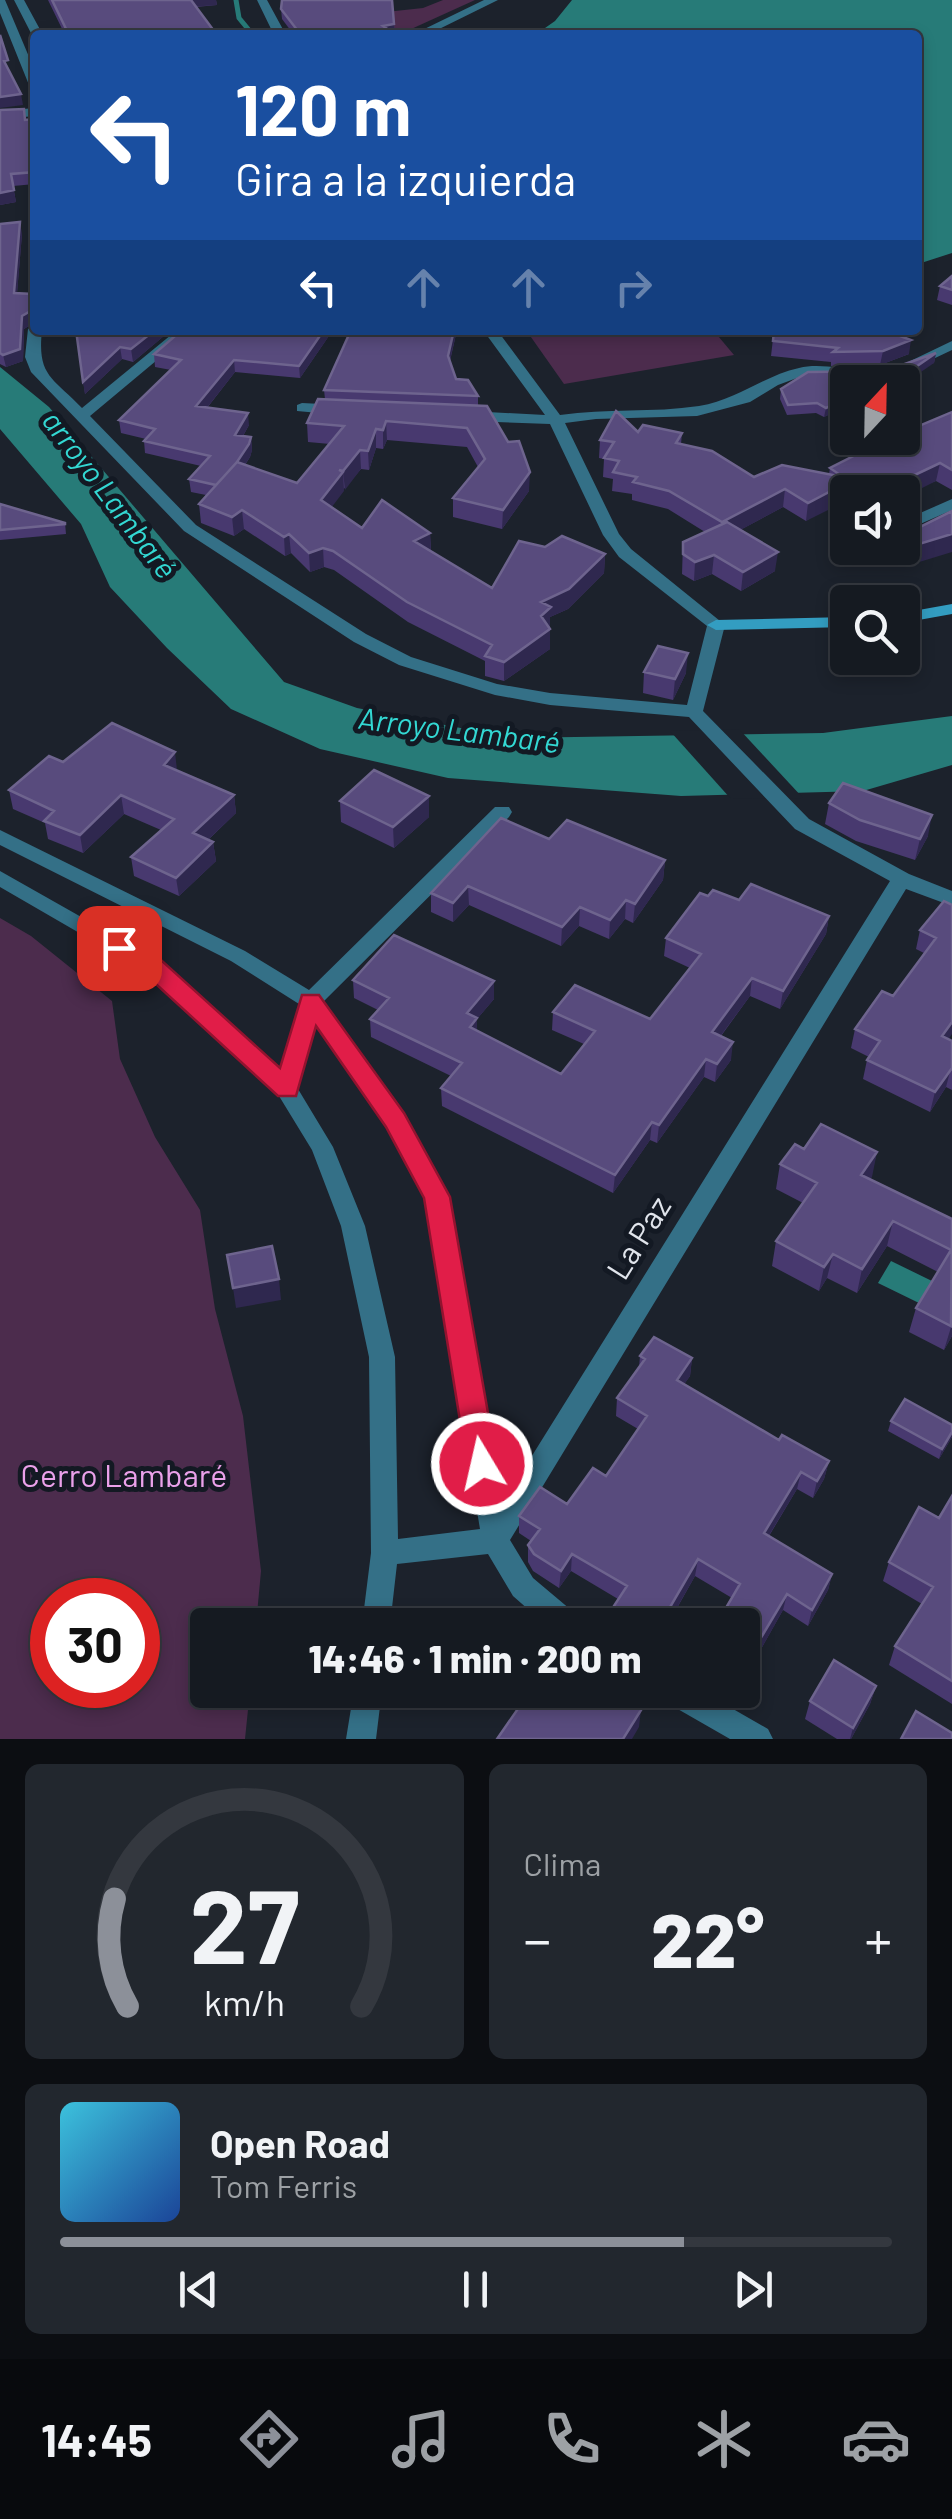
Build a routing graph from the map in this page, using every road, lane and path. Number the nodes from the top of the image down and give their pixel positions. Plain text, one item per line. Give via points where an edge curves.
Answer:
1 (0, 0) edge
2 (19, 0) edge
3 (262, 0) edge
4 (493, 0) edge
5 (34, 30) edge
6 (277, 30) edge
7 (429, 30) edge
8 (30, 72) edge
9 (30, 112) edge
10 (0, 115) edge
11 (34, 335) edge
12 (180, 335) edge
13 (494, 335) edge
14 (952, 344) edge
15 (302, 408) dead end
16 (368, 411) edge
17 (444, 415) edge
18 (80, 417) junction
19 (556, 420) junction
20 (952, 504) edge
21 (920, 519) edge
22 (952, 609) edge
23 (920, 615) edge
24 (830, 622) edge
25 (716, 625) junction
26 (699, 717) junction
27 (502, 812) dead end
28 (0, 837) edge
29 (0, 878) edge
30 (902, 879) junction
31 (952, 899) edge
32 (310, 1001) junction
33 (287, 1090) junction
34 (495, 1540) junction
35 (385, 1553) junction
36 (378, 1608) edge
37 (547, 1608) edge
38 (365, 1708) edge
39 (704, 1708) edge
40 (361, 1739) edge
41 (758, 1739) edge

1 - 8 street
2 - 5 street
3 - 6 street
4 - 7 street
9 - 10 street
11 - 18 street via 36,369
12 - 18 street
13 - 19 street
14 - 19 street via 891,371 804,370 711,409
15 - 16 street
17 - 19 street
18 - 26 street via 190,528 405,662 550,699
19 - 25 street via 611,536
20 - 21 street
22 - 23 street
24 - 25 street
25 - 26 street
26 - 30 street via 802,824
27 - 32 street
28 - 32 street via 238,956
29 - 33 street via 152,966
30 - 31 street
30 - 34 street, La Paz
32 - 33 street
32 - 34 street via 395,1120 437,1197
33 - 35 street via 322,1148 372,1300 382,1357
34 - 35 street
34 - 37 street via 523,1587
35 - 36 street
38 - 40 street
39 - 41 street

